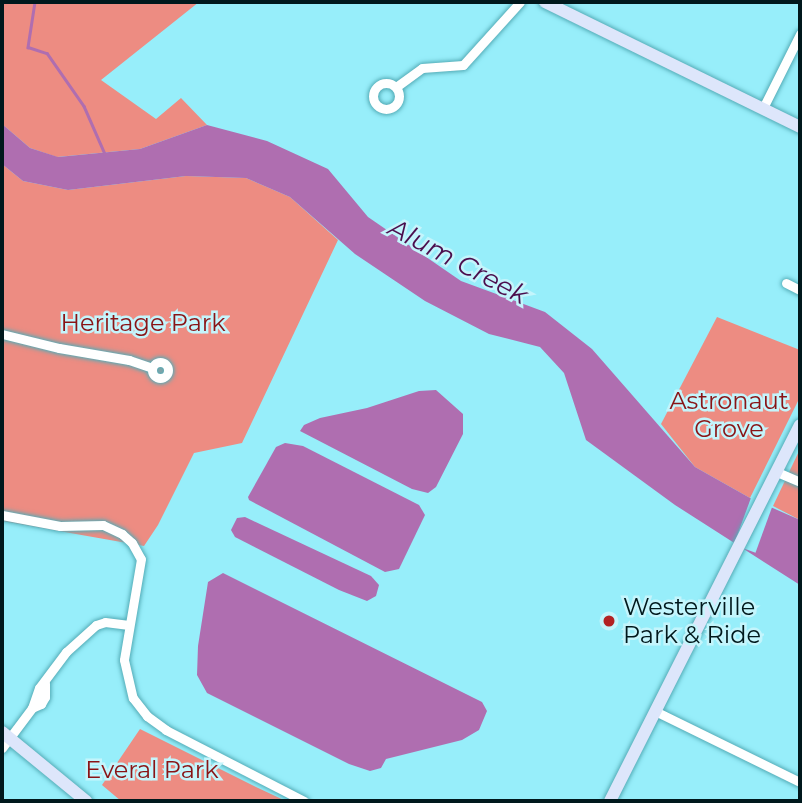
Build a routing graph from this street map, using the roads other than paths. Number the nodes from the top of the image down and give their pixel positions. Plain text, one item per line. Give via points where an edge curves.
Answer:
1 (520, 2) edge
2 (545, 2) edge
3 (800, 34) edge
4 (397, 87) dead end
5 (763, 108) junction
6 (800, 127) edge
7 (786, 283) dead end
8 (800, 290) edge
9 (2, 334) edge
10 (152, 368) dead end
11 (800, 425) edge
12 (778, 472) junction
13 (800, 482) edge
14 (2, 514) edge
15 (129, 625) junction
16 (657, 712) junction
17 (4, 739) edge
18 (800, 782) edge
19 (86, 801) edge
20 (304, 801) edge
21 (610, 801) edge

1 - 4 street via 463,65 422,68
2 - 5 main road
3 - 5 street
5 - 6 main road
7 - 8 street
9 - 10 street
11 - 12 main road
12 - 13 street
12 - 16 main road
14 - 15 street via 60,526 103,525 122,534 141,559
15 - 17 street via 96,625 66,652 39,688 32,708
15 - 20 street via 124,660 127,684 147,716
16 - 18 street
16 - 21 main road
17 - 19 main road

